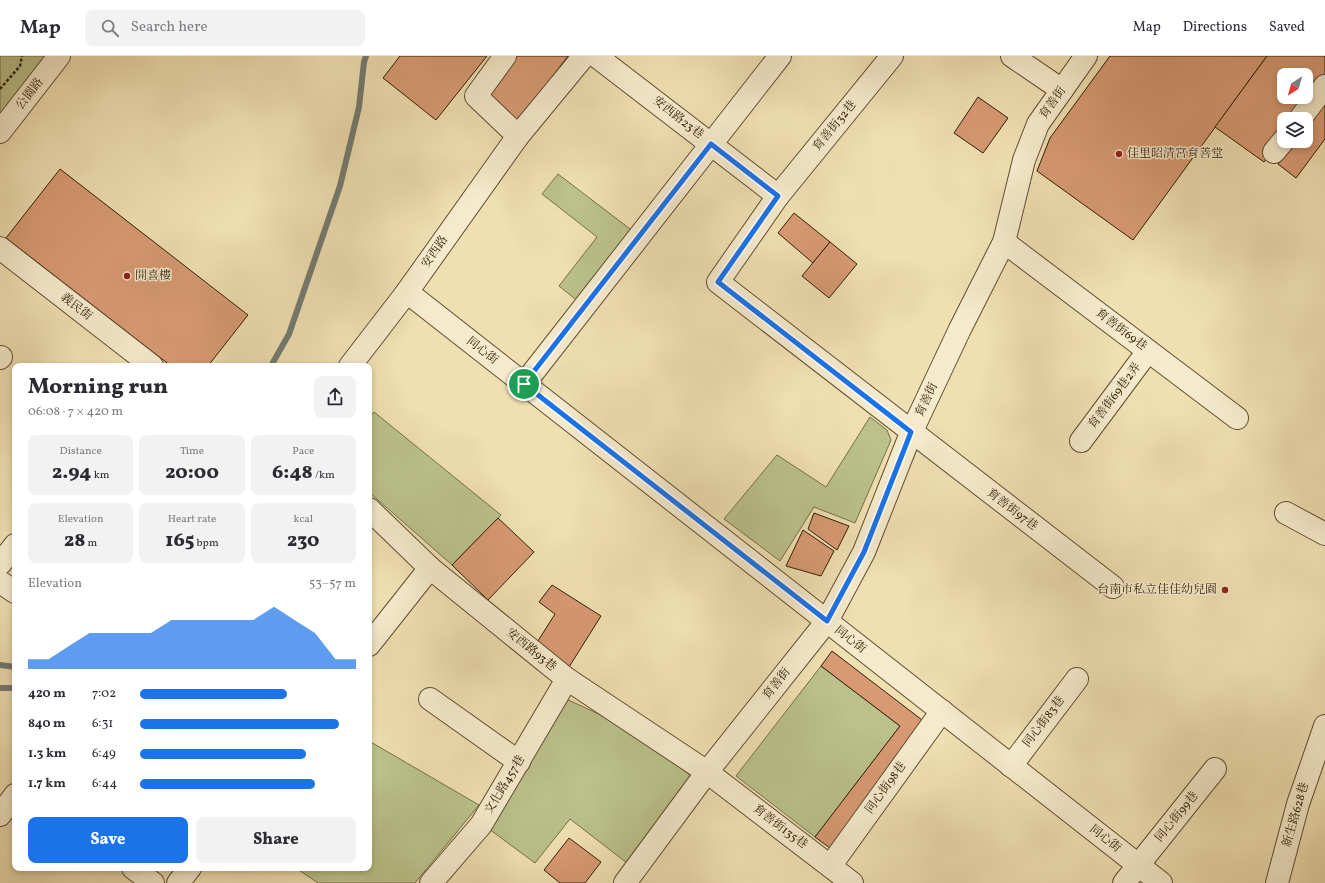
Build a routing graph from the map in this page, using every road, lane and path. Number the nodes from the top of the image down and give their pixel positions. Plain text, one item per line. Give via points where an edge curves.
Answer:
1 (22, 56) edge
2 (59, 56) edge
3 (505, 56) edge
4 (584, 56) edge
5 (596, 56) edge
6 (780, 56) edge
7 (892, 56) edge
8 (1012, 56) edge
9 (1086, 56) edge
10 (1325, 86) edge
11 (0, 89) edge
12 (1062, 90) junction
13 (1305, 112) edge
14 (0, 132) edge
15 (518, 136) junction
16 (711, 144) junction
17 (778, 196) junction
18 (1004, 242) junction
19 (0, 248) edge
20 (407, 292) junction
21 (1148, 351) junction
22 (148, 363) edge
23 (352, 363) edge
24 (524, 384) junction
25 (1238, 418) dead end
26 (911, 432) junction
27 (1081, 441) dead end
28 (372, 512) edge
29 (1286, 514) dead end
30 (1325, 534) edge
31 (12, 549) edge
32 (0, 564) edge
33 (430, 568) junction
34 (0, 582) edge
35 (1113, 587) dead end
36 (12, 590) edge
37 (827, 621) junction
38 (372, 641) edge
39 (567, 679) junction
40 (1077, 679) dead end
41 (430, 699) dead end
42 (942, 711) junction
43 (1325, 726) edge
44 (519, 762) junction
45 (1012, 766) junction
46 (1216, 769) dead end
47 (707, 772) junction
48 (12, 799) edge
49 (0, 815) edge
50 (831, 865) junction
51 (1138, 865) junction
52 (137, 871) edge
53 (188, 871) edge
54 (153, 883) edge
55 (178, 883) edge
56 (431, 883) edge
57 (625, 883) edge
58 (852, 883) edge
59 (1124, 883) edge
60 (1161, 883) edge
61 (1277, 883) edge

1 - 11 path via 20,66
2 - 14 street, 公園路
3 - 15 street via 476,96
4 - 15 street, 安西路
5 - 16 street, 安西路23巷
6 - 16 street
7 - 17 street, 育善街32巷
8 - 12 street
9 - 12 street, 育善街
10 - 13 street
12 - 18 street, 育善街 via 1038,124 1027,153
15 - 20 street, 安西路
16 - 17 street, 安西路23巷
16 - 24 street
17 - 26 street, 育善街32巷 via 718,282
18 - 21 street, 育善街69巷
18 - 26 street, 育善街
19 - 22 street, 義民街
20 - 23 street, 安西路
20 - 24 street, 同心街
21 - 25 street, 育善街69巷
21 - 27 street, 育善街69巷2弄
24 - 37 street, 同心街
26 - 35 street, 育善街97巷
26 - 37 street, 育善街 via 864,552
28 - 33 street, 安西路93巷
29 - 30 street
31 - 32 street
33 - 38 street
33 - 39 street, 安西路93巷
34 - 36 street
37 - 42 street, 同心街
37 - 47 street, 育善街
39 - 44 street, 文化路457巷
39 - 47 street, 安西路93巷
40 - 45 street, 同心街83巷
41 - 44 street
42 - 45 street, 同心街
42 - 50 street, 同心街98巷
43 - 61 street, 新生路628巷 via 1298,804
44 - 56 street, 文化路457巷 via 481,824
45 - 51 street, 同心街
46 - 51 street, 同心街99巷
47 - 50 street, 育善街135巷
47 - 57 street, 育善街
48 - 49 street
50 - 58 street, 育善街135巷
51 - 59 street, 同心街99巷
51 - 60 street, 同心街
52 - 54 street
53 - 55 street

